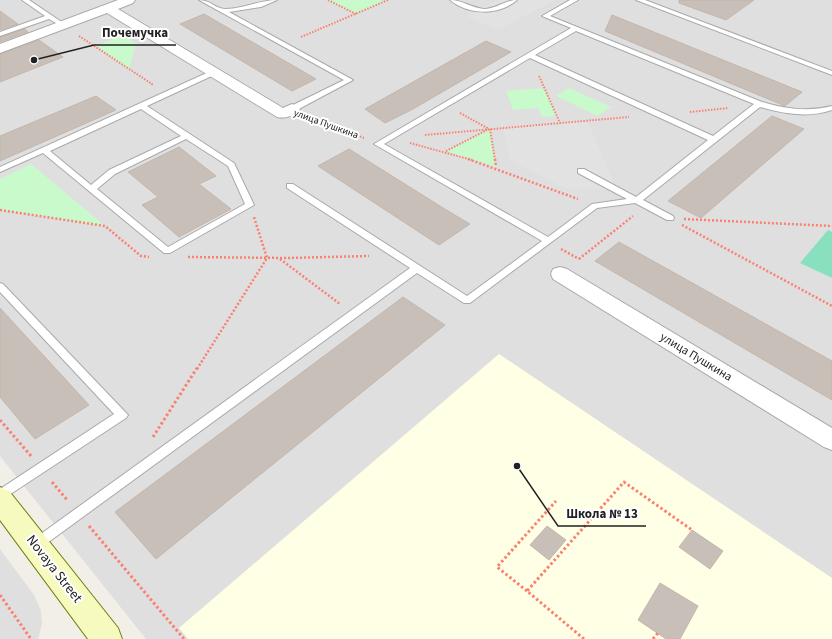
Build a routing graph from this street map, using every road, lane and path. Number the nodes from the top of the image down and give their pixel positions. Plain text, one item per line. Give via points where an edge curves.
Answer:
1 (25, 0) edge
2 (130, 0) edge
3 (202, 0) edge
4 (274, 0) edge
5 (328, 0) edge
6 (388, 0) edge
7 (453, 0) edge
8 (514, 0) edge
9 (575, 0) edge
10 (639, 0) edge
11 (659, 0) edge
12 (651, 5) junction
13 (108, 8) junction
14 (223, 11) junction
15 (356, 14) junction
16 (50, 16) junction
17 (63, 25) junction
18 (576, 28) junction
19 (0, 34) edge
20 (284, 45) junction
21 (0, 49) edge
22 (530, 55) junction
23 (214, 73) junction
24 (832, 73) edge
25 (759, 104) junction
26 (444, 105) junction
27 (142, 106) junction
28 (832, 108) edge
29 (292, 109) junction
30 (660, 115) junction
31 (560, 123) junction
32 (490, 129) junction
33 (187, 136) junction
34 (388, 138) junction
35 (713, 139) junction
36 (378, 144) junction
37 (44, 150) junction
38 (446, 151) junction
39 (496, 167) junction
40 (0, 170) edge
41 (581, 171) dead end
42 (290, 186) dead end
43 (91, 189) junction
44 (637, 200) junction
45 (250, 205) junction
46 (595, 206) junction
47 (670, 218) junction
48 (832, 226) edge
49 (547, 240) junction
50 (279, 258) dead end
51 (579, 259) dead end
52 (417, 268) junction
53 (560, 274) dead end
54 (0, 286) edge
55 (832, 305) edge
56 (354, 314) junction
57 (0, 420) edge
58 (152, 438) dead end
59 (832, 440) edge
60 (41, 468) junction
61 (0, 496) edge
62 (0, 499) edge
63 (556, 501) dead end
64 (78, 513) junction
65 (692, 530) dead end
66 (35, 545) junction
67 (527, 591) junction
68 (1, 597) edge
69 (658, 633) dead end
70 (101, 637) edge
71 (30, 638) edge
72 (184, 639) edge
73 (584, 639) edge
74 (653, 639) edge

1 - 16 lane
2 - 13 street
3 - 14 lane
4 - 14 lane via 261,5
5 - 15 path
6 - 15 path
7 - 8 lane via 482,12 493,11
9 - 18 lane via 546,16
10 - 12 lane
11 - 12 lane
12 - 24 lane
13 - 17 street
13 - 23 street, улица Пушкина
14 - 20 lane
15 - 20 path
16 - 17 lane
16 - 19 lane
17 - 21 street
17 - 27 path via 152,84
18 - 22 lane
18 - 25 lane
20 - 29 lane via 349,80
22 - 26 lane
22 - 30 lane
22 - 31 path
23 - 27 lane
23 - 29 street, улица Пушкина via 282,114
25 - 28 lane via 783,111 805,113
25 - 30 path
25 - 35 lane
26 - 32 path
26 - 34 lane
27 - 33 lane
27 - 37 lane
29 - 36 path, улица Пушкина
30 - 31 path
30 - 35 lane
31 - 32 path
32 - 34 path
32 - 38 path
32 - 39 path
33 - 43 lane via 112,172
33 - 45 lane via 231,165
34 - 36 lane
34 - 38 path
35 - 44 lane
36 - 49 lane
37 - 40 lane
37 - 43 lane
38 - 39 path
39 - 46 path
41 - 44 lane
42 - 52 lane
43 - 45 lane via 167,251
44 - 46 lane
44 - 47 lane
44 - 51 path via 637,212
45 - 58 path via 267,258
46 - 49 lane
47 - 48 path
47 - 55 path
49 - 52 lane via 467,301
50 - 56 path
52 - 56 lane
53 - 59 street, улица Пушкина
54 - 60 lane via 122,415
56 - 64 lane
57 - 60 path
60 - 61 lane
60 - 64 path
62 - 66 street, Novaya Street
63 - 67 path via 497,567
64 - 66 lane
64 - 72 path
65 - 67 path via 624,482
66 - 70 street, Novaya Street
67 - 73 path
68 - 71 path
69 - 74 path

